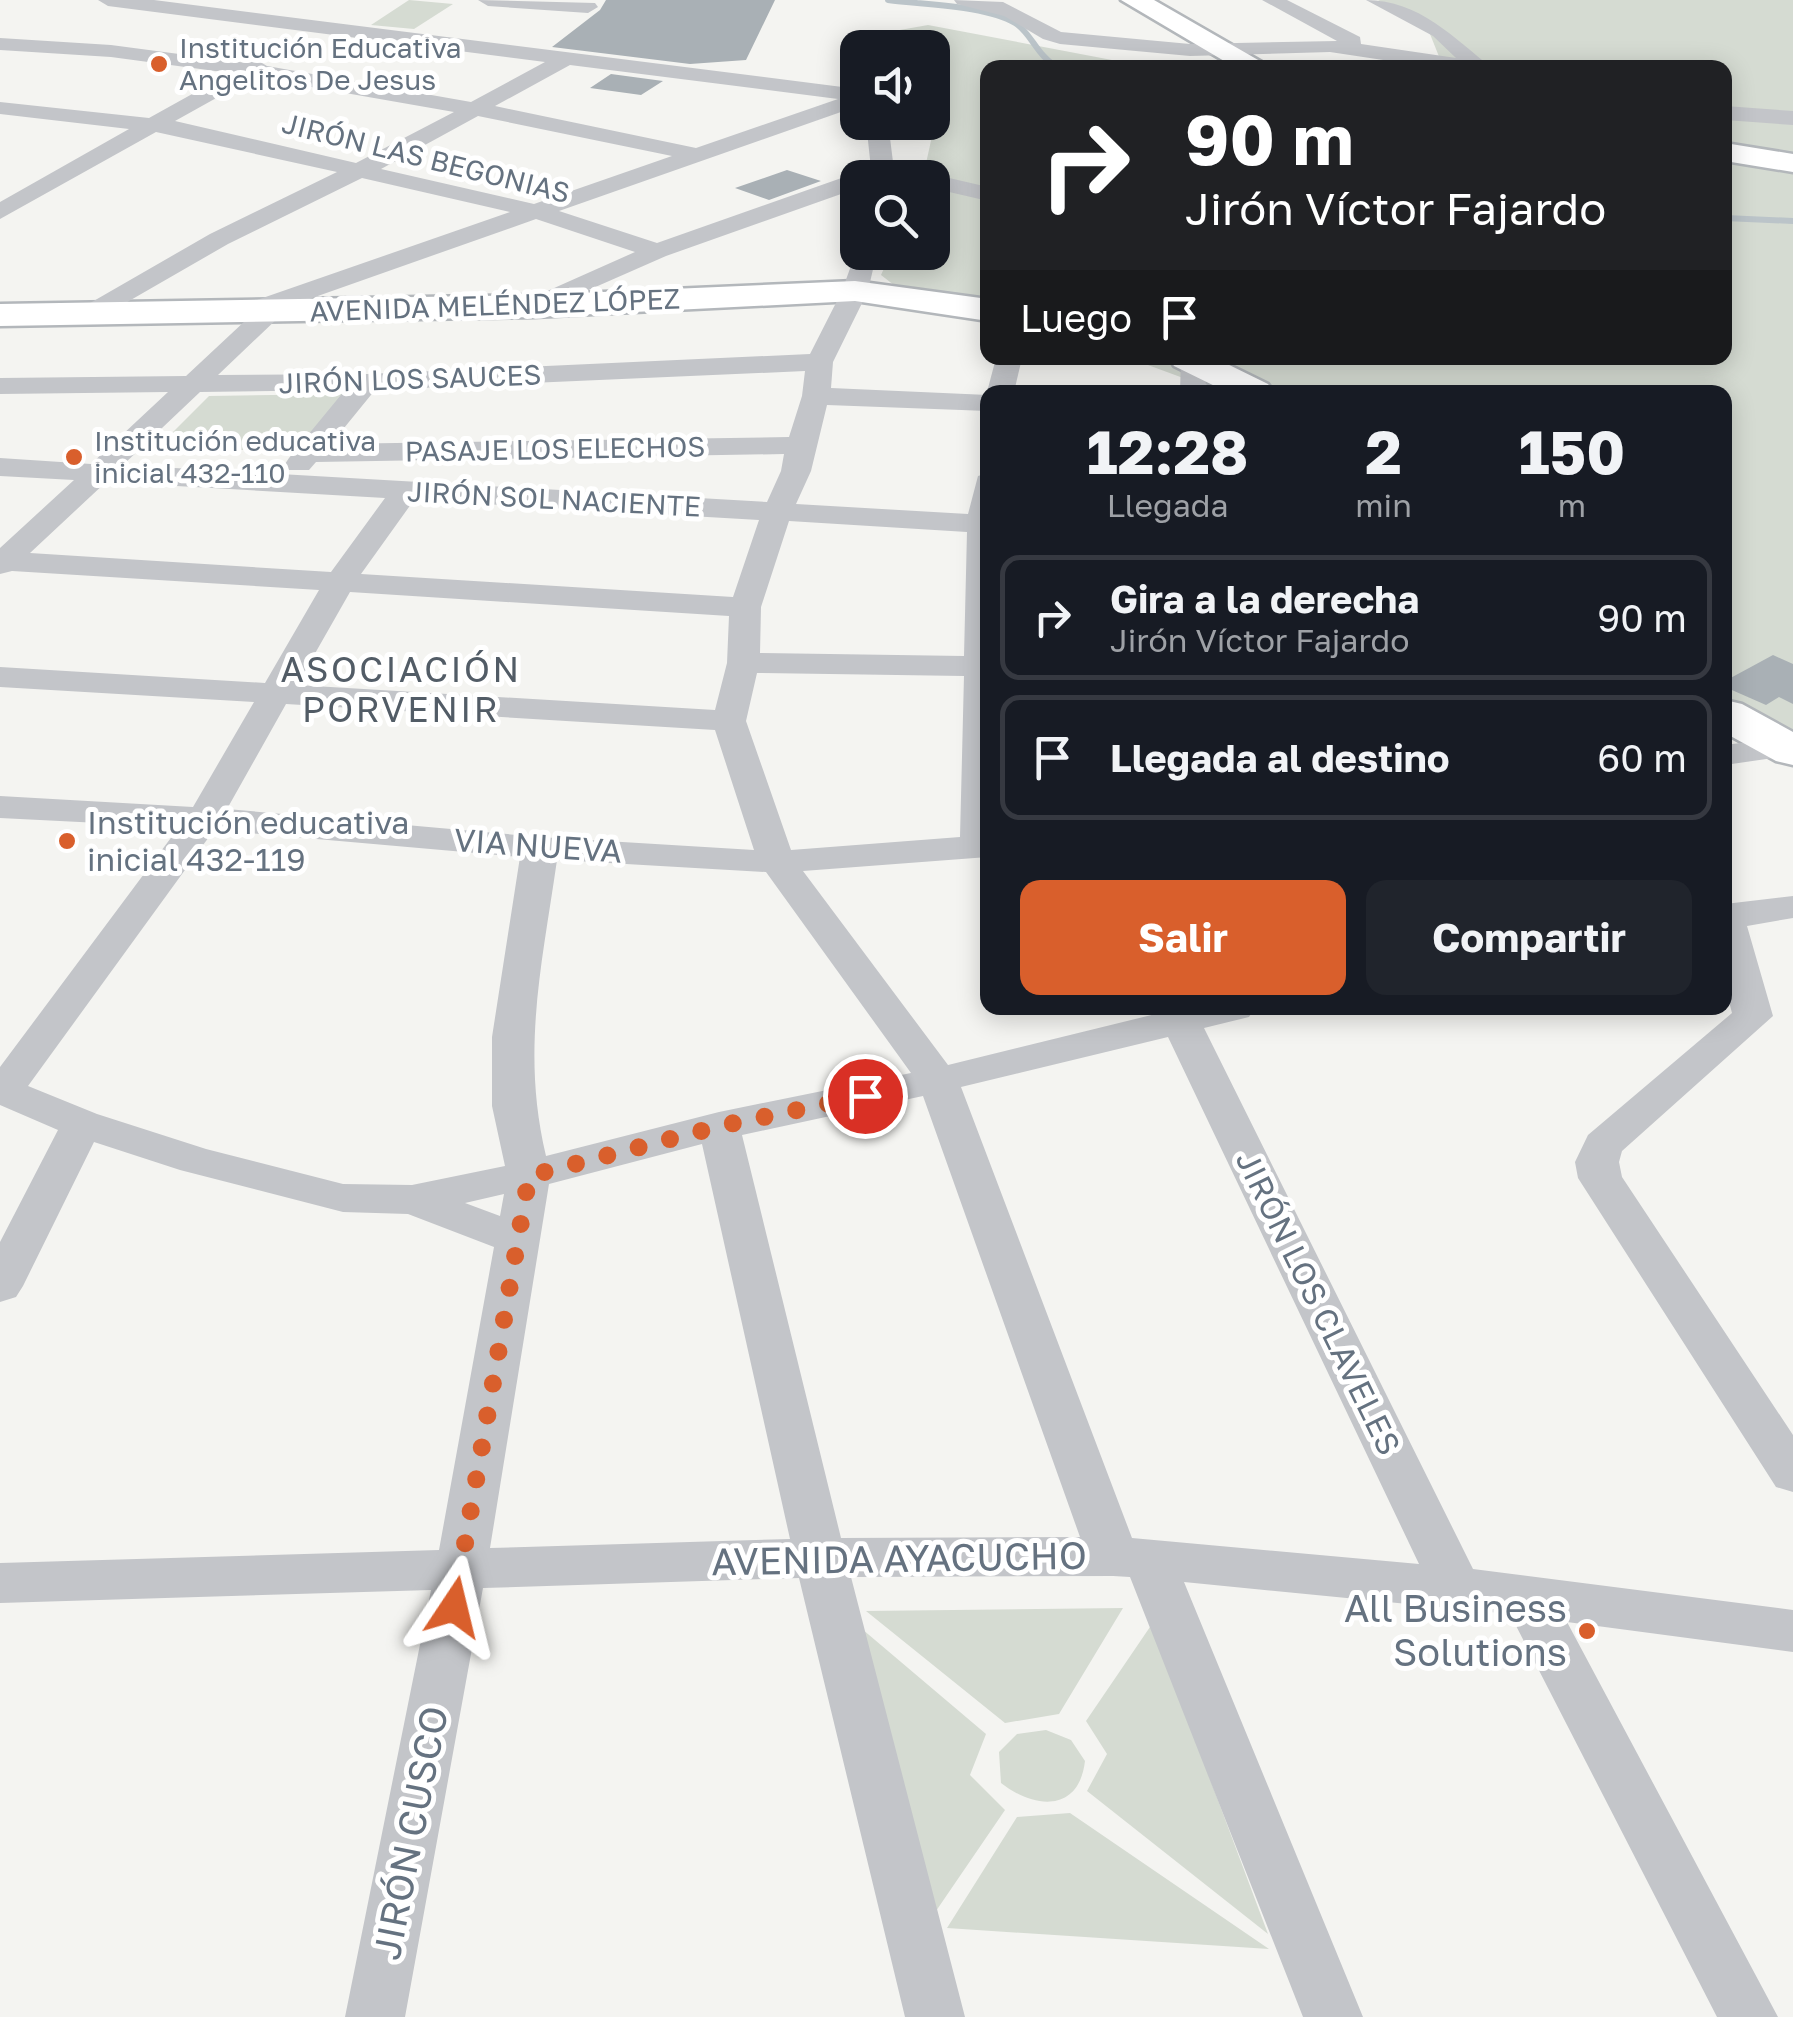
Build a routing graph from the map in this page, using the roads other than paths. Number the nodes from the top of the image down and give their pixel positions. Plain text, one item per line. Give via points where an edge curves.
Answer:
1 (488, 0) edge
2 (964, 0) edge
3 (1134, 0) edge
4 (1272, 0) edge
5 (1376, 0) edge
6 (140, 2) edge
7 (588, 7) dead end
8 (99, 16) edge
9 (0, 44) edge
10 (51, 45) junction
11 (1223, 49) junction
12 (299, 50) junction
13 (1363, 50) junction
14 (570, 56) junction
15 (1243, 60) edge
16 (1431, 60) edge
17 (1471, 60) edge
18 (17, 62) dead end
19 (840, 94) edge
20 (840, 104) edge
21 (476, 107) junction
22 (0, 108) edge
23 (1732, 114) edge
24 (1793, 118) edge
25 (149, 125) junction
26 (175, 128) junction
27 (1732, 153) edge
28 (698, 155) junction
29 (1793, 163) edge
30 (357, 172) junction
31 (950, 185) edge
32 (840, 186) edge
33 (980, 192) edge
34 (5, 206) edge
35 (41, 207) junction
36 (535, 211) junction
37 (0, 231) edge
38 (657, 251) junction
39 (860, 270) edge
40 (855, 291) junction
41 (980, 305) edge
42 (534, 306) junction
43 (257, 312) junction
44 (0, 315) edge
45 (86, 315) junction
46 (820, 362) junction
47 (1191, 370) edge
48 (366, 382) junction
49 (1235, 385) edge
50 (0, 386) edge
51 (191, 386) junction
52 (816, 396) junction
53 (980, 403) edge
54 (800, 444) junction
55 (310, 453) junction
56 (0, 466) edge
57 (95, 472) junction
58 (278, 484) junction
59 (406, 490) junction
60 (776, 512) junction
61 (980, 524) edge
62 (2, 563) edge
63 (340, 582) junction
64 (745, 607) junction
65 (742, 663) junction
66 (980, 666) edge
67 (0, 676) edge
68 (274, 693) junction
69 (1732, 718) edge
70 (729, 721) junction
71 (1789, 749) edge
72 (1732, 754) edge
73 (0, 807) edge
74 (204, 818) junction
75 (980, 846) edge
76 (540, 848) junction
77 (778, 862) junction
78 (1793, 907) edge
79 (1732, 915) edge
80 (1732, 917) edge
81 (1793, 928) edge
82 (1732, 938) edge
83 (1203, 1015) edge
84 (1180, 1020) junction
85 (938, 1080) junction
86 (1, 1089) edge
87 (82, 1124) junction
88 (720, 1126) junction
89 (529, 1176) junction
90 (412, 1198) junction
91 (518, 1239) junction
92 (0, 1286) edge
93 (1793, 1474) edge
94 (1130, 1557) junction
95 (820, 1558) junction
96 (460, 1570) junction
97 (0, 1583) edge
98 (1456, 1587) junction
99 (1528, 1598) junction
100 (1793, 1631) edge
101 (376, 2017) edge
102 (934, 2017) edge
103 (1333, 2017) edge
104 (1748, 2017) edge

1 - 7 street
2 - 11 street via 996,5 1060,38
3 - 11 street
4 - 13 street
5 - 17 street via 1440,32
6 - 8 street
6 - 12 street
8 - 10 street
9 - 10 street
10 - 12 street
10 - 18 street
11 - 13 street
11 - 15 street
12 - 14 street
12 - 21 street
12 - 25 street
12 - 26 street
13 - 16 street
14 - 19 street
14 - 21 street
20 - 28 street
21 - 28 street
21 - 30 street
22 - 25 street, JIRÓN LAS BEGONIAS
23 - 24 street
25 - 26 street, JIRÓN LAS BEGONIAS
25 - 34 street
26 - 30 street, JIRÓN LAS BEGONIAS
26 - 35 street
27 - 29 street
28 - 36 street
30 - 36 street, JIRÓN LAS BEGONIAS
30 - 45 street
31 - 33 street
32 - 38 street
34 - 35 street
35 - 37 street
36 - 38 street, JIRÓN LAS BEGONIAS
36 - 43 street
38 - 42 street
39 - 40 street
40 - 41 street, AVENIDA MELÉNDEZ LÓPEZ
40 - 42 street, AVENIDA MELÉNDEZ LÓPEZ
40 - 46 street
42 - 43 street, AVENIDA MELÉNDEZ LÓPEZ
43 - 45 street, AVENIDA MELÉNDEZ LÓPEZ
43 - 51 street
44 - 45 street, AVENIDA MELÉNDEZ LÓPEZ
46 - 48 street, JIRÓN LOS SAUCES
46 - 52 street
47 - 49 street
48 - 51 street, JIRÓN LOS SAUCES
48 - 55 street
50 - 51 street, JIRÓN LOS SAUCES
51 - 57 street
52 - 53 street
52 - 54 street
54 - 55 street, PASAJE LOS ELECHOS
54 - 60 street via 796,471
55 - 58 street
56 - 57 street, JIRÓN SOL NACIENTE
57 - 58 street, JIRÓN SOL NACIENTE
57 - 62 street
58 - 59 street, JIRÓN SOL NACIENTE
59 - 60 street, JIRÓN SOL NACIENTE
59 - 63 street
60 - 61 street, JIRÓN SOL NACIENTE
60 - 64 street
62 - 63 street
63 - 64 street
63 - 68 street
64 - 65 street
65 - 66 street
65 - 70 street
67 - 68 street
68 - 70 street
68 - 74 street
69 - 71 street
70 - 77 street
71 - 72 street
73 - 74 street, VIA NUEVA
74 - 76 street, VIA NUEVA
74 - 86 street
75 - 77 street, VIA NUEVA
76 - 77 street, VIA NUEVA
76 - 89 street via 512,1037 512,1106
77 - 85 street
78 - 79 street
80 - 81 street
82 - 93 street via 1753,1016 1603,1146 1598,1162 1600,1178
83 - 84 street
84 - 85 street
84 - 98 street, JIRÓN LOS CLAVELES
85 - 88 street
85 - 94 street
86 - 87 street
87 - 90 street via 343,1198
87 - 92 street
88 - 89 street
88 - 95 street
89 - 90 street
89 - 91 street, JIRÓN CUSCO
90 - 91 street
91 - 96 street, JIRÓN CUSCO
94 - 95 street, AVENIDA AYACUCHO
94 - 98 street, AVENIDA AYACUCHO
94 - 103 street
95 - 96 street, AVENIDA AYACUCHO
95 - 102 street
96 - 97 street, AVENIDA AYACUCHO
96 - 101 street, JIRÓN CUSCO
98 - 99 street, AVENIDA AYACUCHO
99 - 100 street, AVENIDA AYACUCHO
99 - 104 street

